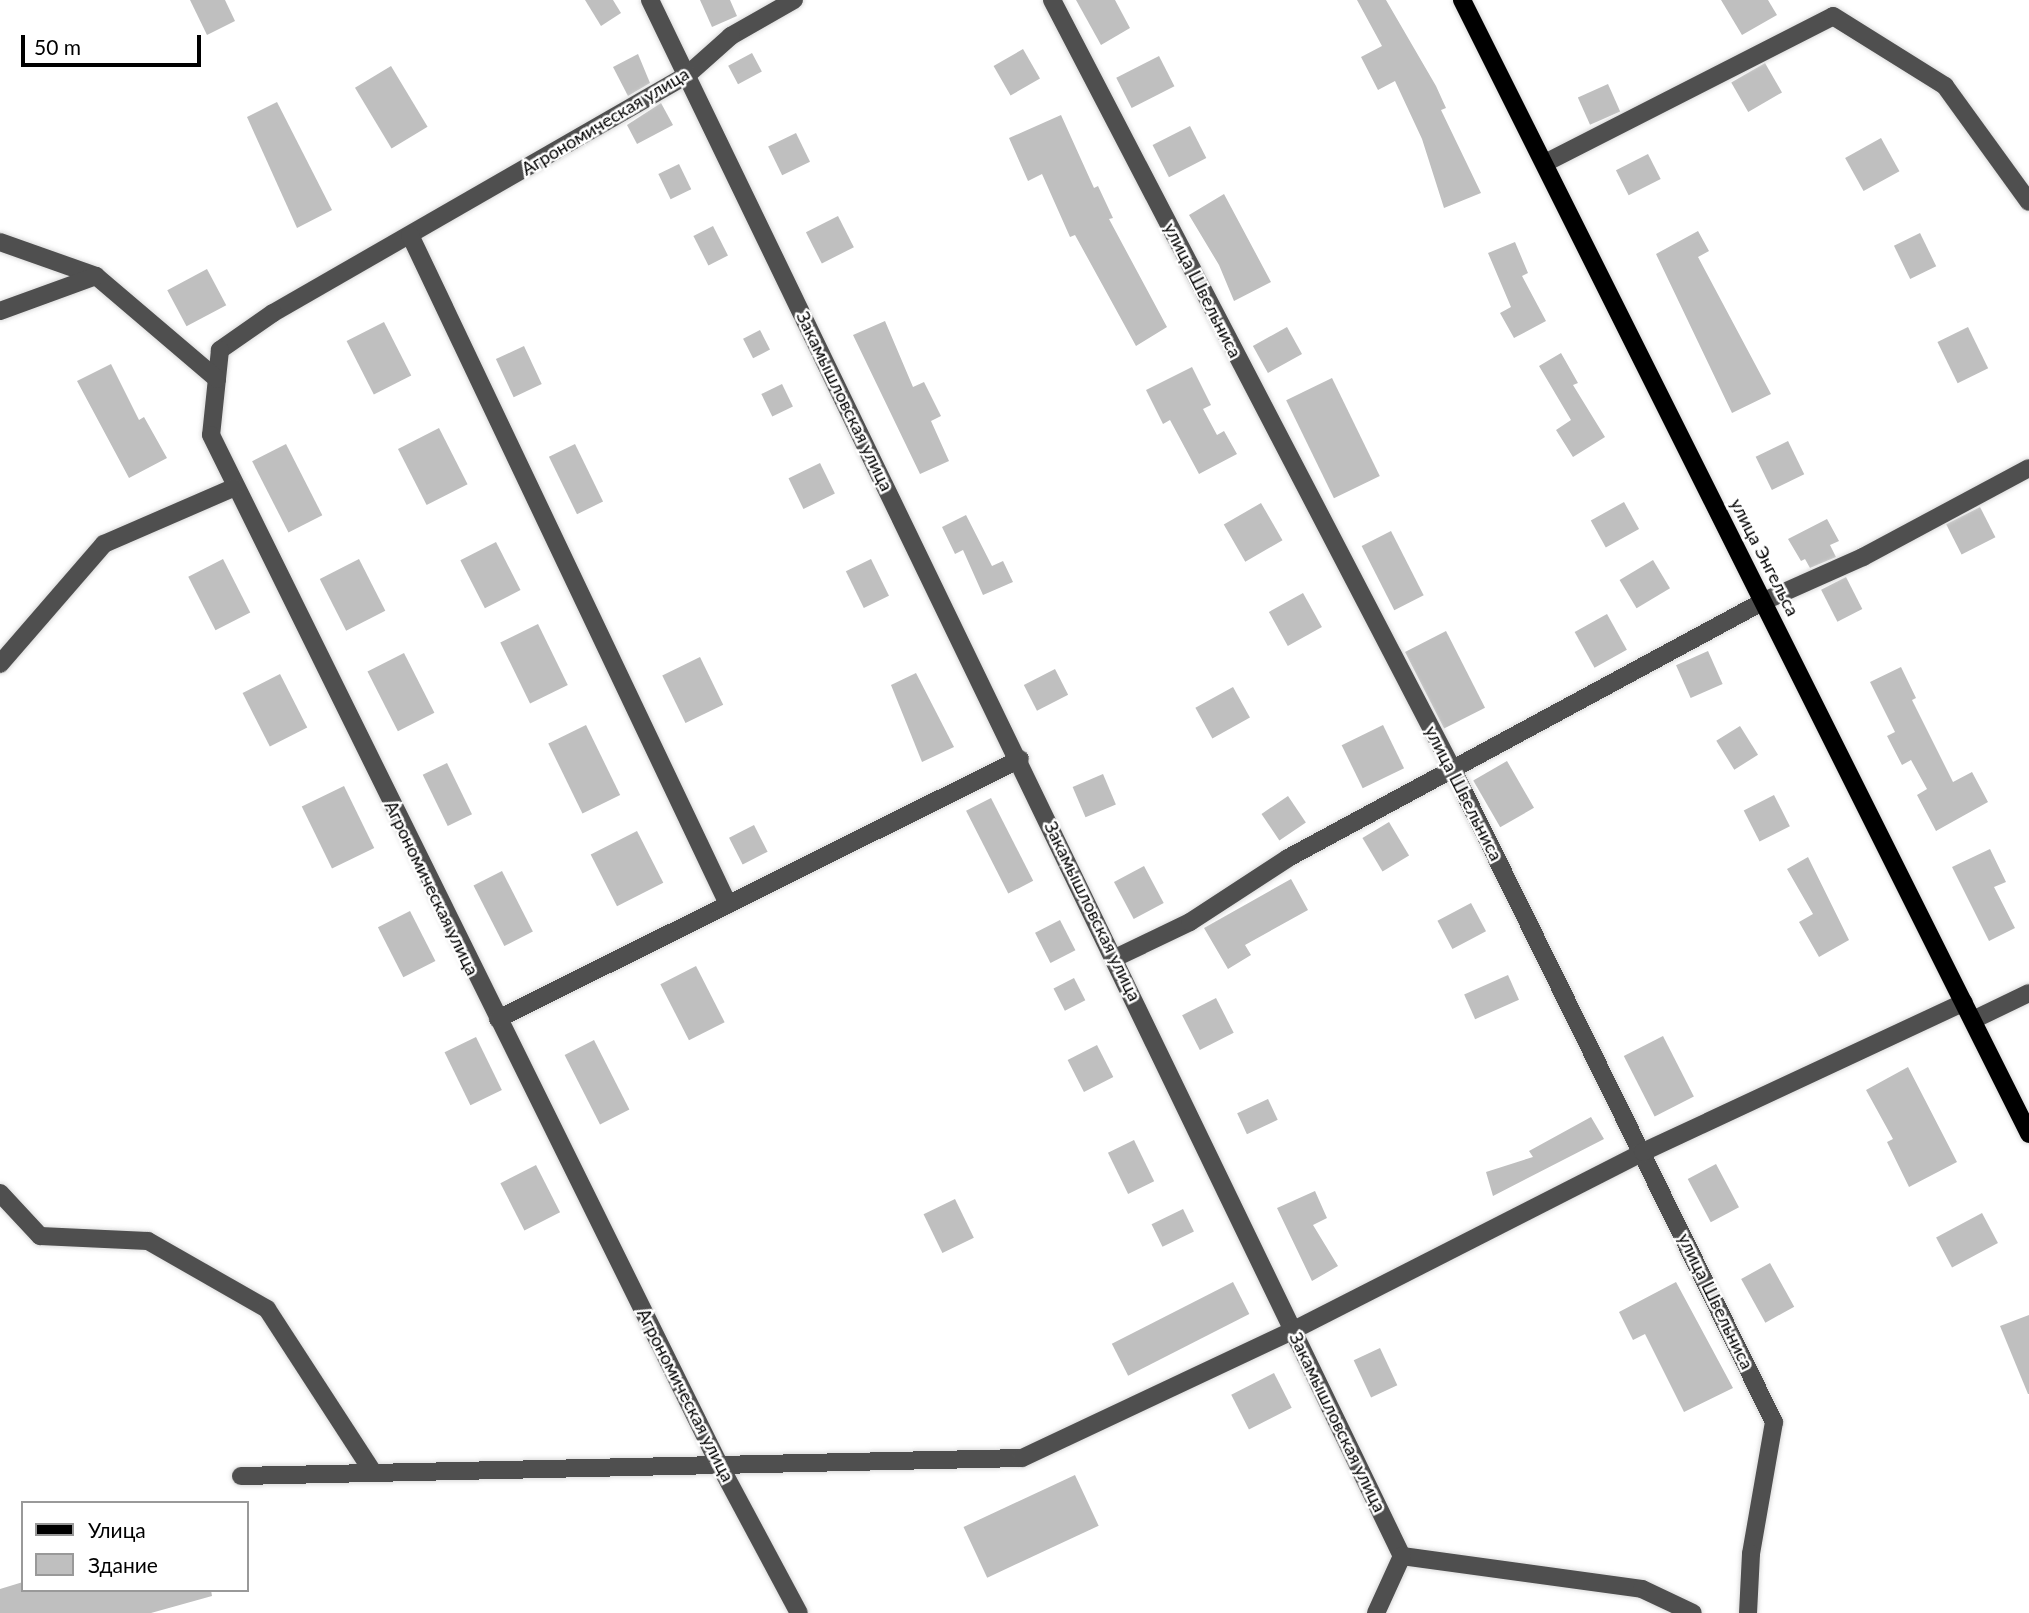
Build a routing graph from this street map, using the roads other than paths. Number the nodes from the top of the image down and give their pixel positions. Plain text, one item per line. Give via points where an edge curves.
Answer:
1 (650, 0) edge
2 (794, 0) edge
3 (1052, 0) edge
4 (1462, 0) edge
5 (687, 75) junction
6 (1545, 163) junction
7 (2029, 202) edge
8 (410, 235) junction
9 (0, 241) edge
10 (96, 276) junction
11 (0, 311) edge
12 (216, 379) junction
13 (2029, 468) edge
14 (233, 488) junction
15 (1763, 601) junction
16 (0, 664) edge
17 (1020, 759) junction
18 (1453, 770) junction
19 (728, 904) junction
20 (1115, 958) junction
21 (2029, 993) edge
22 (1964, 1002) junction
23 (498, 1019) junction
24 (1973, 1020) junction
25 (2029, 1134) edge
26 (1643, 1152) junction
27 (0, 1194) edge
28 (1294, 1330) junction
29 (718, 1462) junction
30 (373, 1472) junction
31 (242, 1476) dead end
32 (1402, 1556) junction
33 (799, 1613) edge
34 (1376, 1613) edge
35 (1693, 1613) edge
36 (1748, 1613) edge

1 - 5 street, Закамышловская улица
2 - 5 street, Агрономическая улица via 731,36
3 - 18 street, улица Швельниса
4 - 6 main road, улица Энгельса
5 - 8 street, Агрономическая улица
5 - 17 street, Закамышловская улица
6 - 7 street via 1833,16 1945,86
6 - 15 main road, улица Энгельса
8 - 12 street, Агрономическая улица via 219,350
8 - 19 street
9 - 10 street
10 - 11 street
10 - 12 street
12 - 14 street, Агрономическая улица via 211,435
13 - 15 street via 1863,557
14 - 16 street via 104,544
14 - 23 street, Агрономическая улица
15 - 18 street
15 - 22 main road, улица Энгельса
17 - 19 street
17 - 20 street, Закамышловская улица
18 - 20 street via 1288,858 1190,922
18 - 26 street, улица Швельниса
19 - 23 street
20 - 28 street, Закамышловская улица
21 - 24 street
22 - 24 main road, улица Энгельса
22 - 26 street
23 - 29 street, Агрономическая улица
24 - 25 main road, улица Энгельса
26 - 28 street
26 - 36 street, улица Швельниса via 1774,1422 1751,1554
27 - 30 street via 40,1236 148,1241 267,1309
28 - 29 street via 1022,1458
28 - 32 street, Закамышловская улица
29 - 30 street
29 - 33 street, Агрономическая улица
30 - 31 street
32 - 34 street
32 - 35 street via 1642,1589

